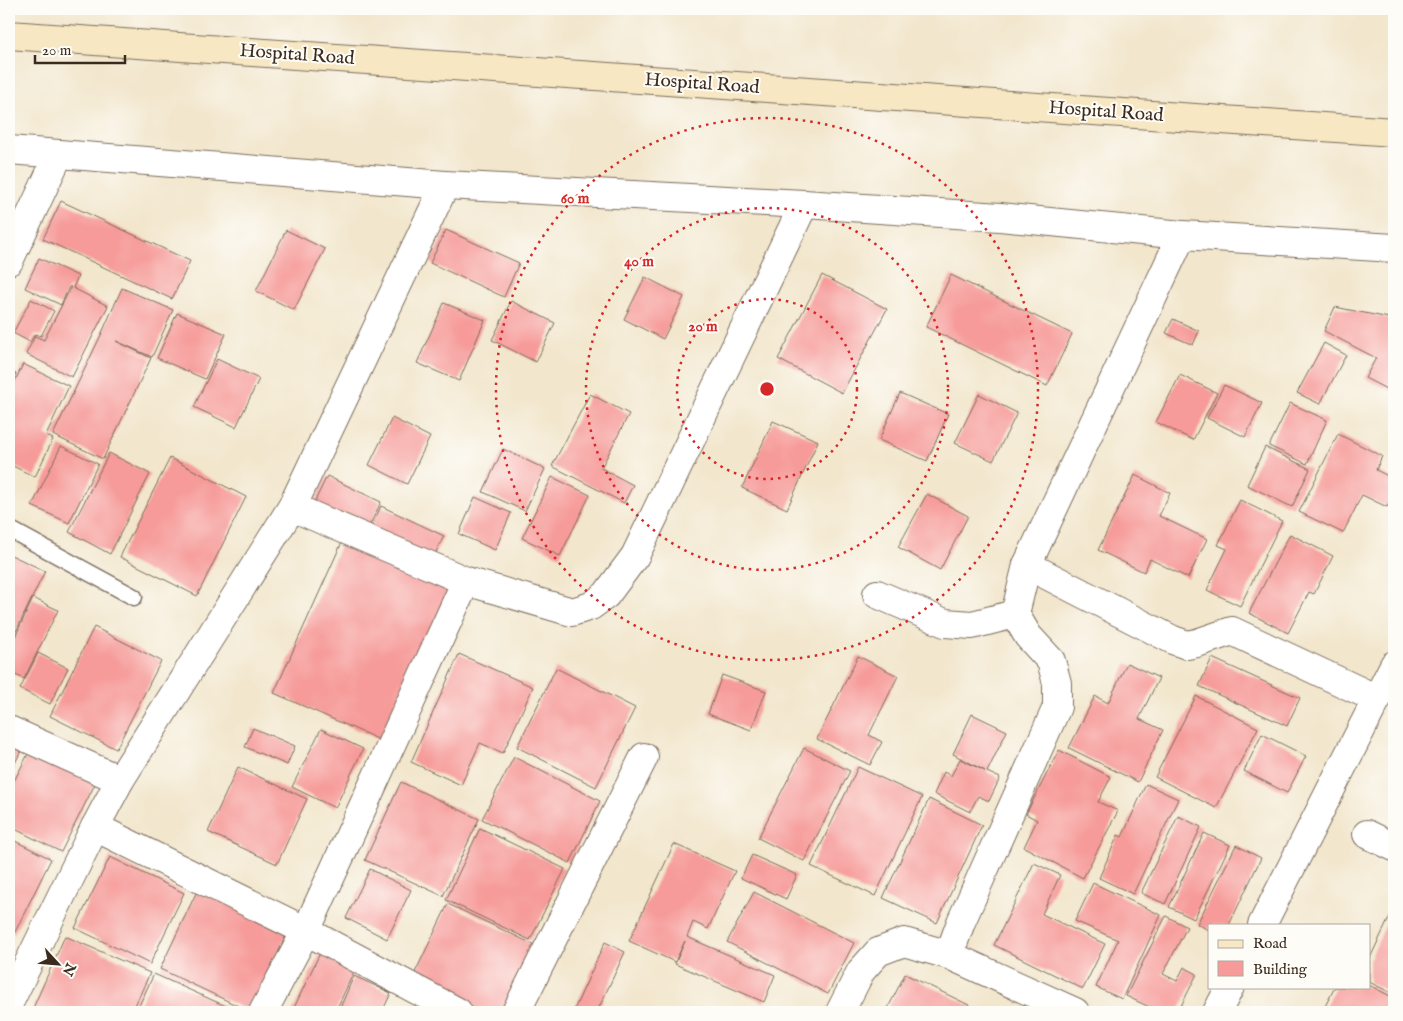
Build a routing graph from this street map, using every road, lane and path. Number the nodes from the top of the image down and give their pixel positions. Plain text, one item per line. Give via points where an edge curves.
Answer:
1 (9, 35) edge
2 (1394, 132) edge
3 (9, 150) edge
4 (59, 154) junction
5 (445, 185) junction
6 (804, 204) junction
7 (1182, 235) junction
8 (1394, 248) edge
9 (9, 262) edge
10 (292, 507) junction
11 (9, 528) edge
12 (1027, 565) junction
13 (466, 581) junction
14 (877, 594) dead end
15 (134, 597) dead end
16 (1015, 614) junction
17 (1394, 664) edge
18 (1377, 699) junction
19 (9, 730) edge
20 (644, 756) dead end
21 (120, 780) junction
22 (95, 827) junction
23 (1367, 834) dead end
24 (1394, 846) edge
25 (1263, 924) edge
26 (306, 930) junction
27 (948, 955) junction
28 (1229, 988) edge
29 (9, 1003) edge
30 (263, 1012) edge
31 (458, 1012) edge
32 (516, 1012) edge
33 (840, 1012) edge
34 (1075, 1012) edge
35 (1217, 1012) edge

1 - 2 main road, Hospital Road
3 - 4 street
4 - 5 street
4 - 9 street
5 - 6 street
5 - 10 street
6 - 7 street via 1000,217
6 - 13 street via 635,556 606,595 591,606 572,612
7 - 8 street
7 - 12 street
10 - 13 street
10 - 21 street
11 - 15 lane
12 - 16 street
12 - 18 street via 1173,640 1187,645 1197,644 1232,631
13 - 26 street
14 - 16 street via 946,623 972,626
16 - 27 street via 1028,636 1051,661 1057,682 1057,707
17 - 18 street
18 - 25 street
19 - 21 street
20 - 32 street
21 - 22 street
22 - 26 street
22 - 29 street
23 - 24 street
26 - 30 street
26 - 31 street
27 - 33 street via 904,942 878,952 860,971
27 - 34 street
28 - 35 street

